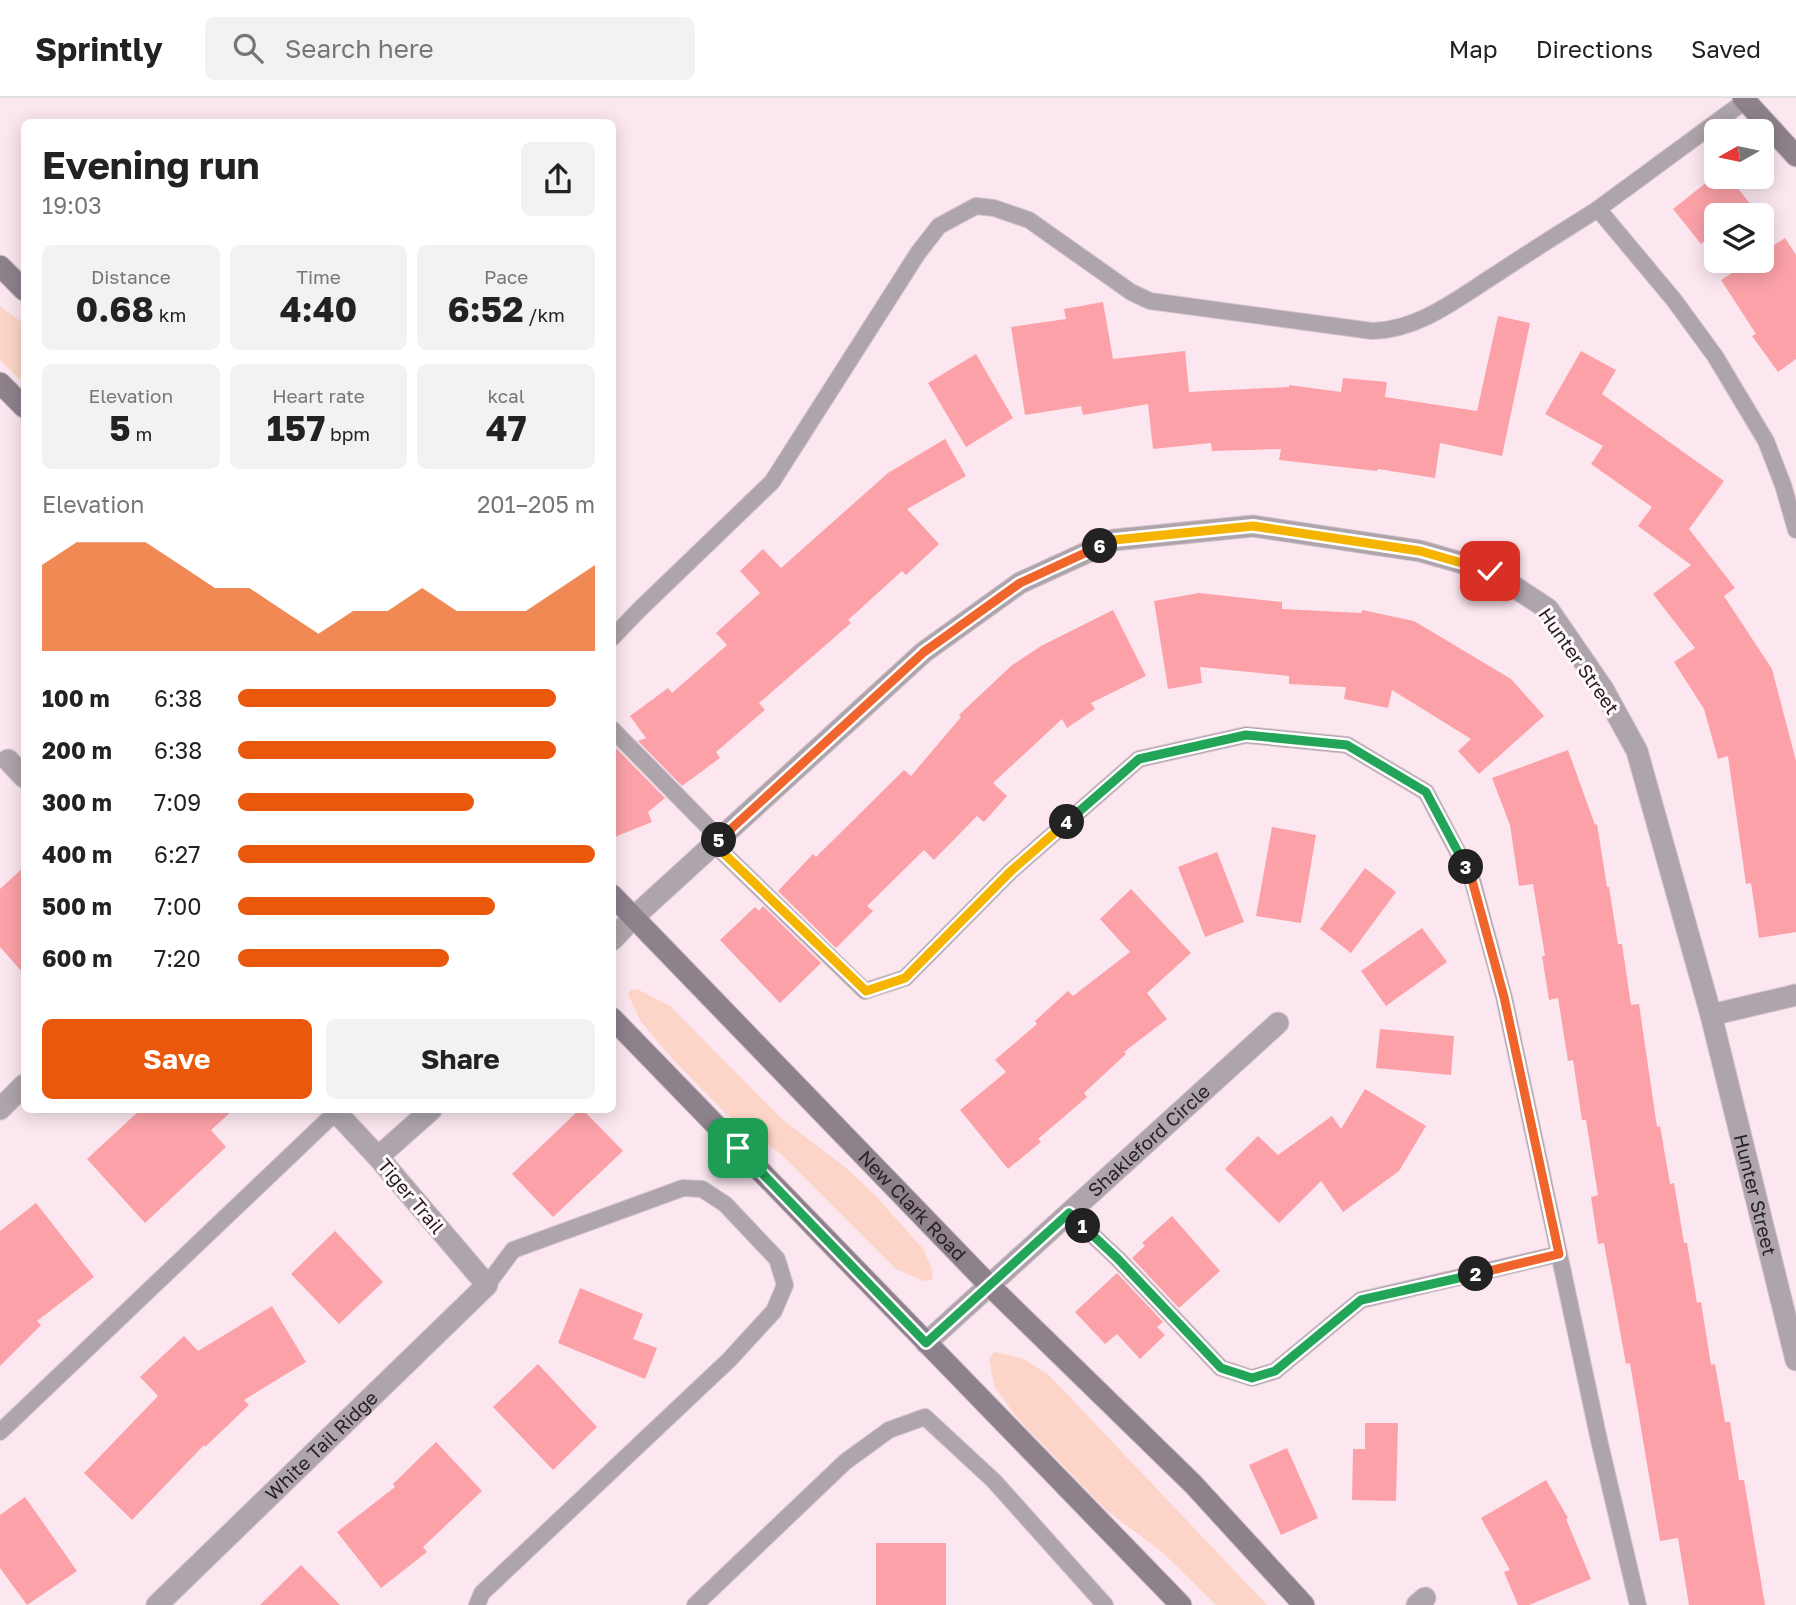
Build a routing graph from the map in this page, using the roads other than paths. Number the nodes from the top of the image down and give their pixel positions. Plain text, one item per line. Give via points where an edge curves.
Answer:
1 (1744, 99) edge
2 (1796, 156) edge
3 (1598, 208) junction
4 (0, 267) edge
5 (21, 287) edge
6 (0, 383) edge
7 (21, 404) edge
8 (1796, 530) edge
9 (616, 634) edge
10 (616, 733) edge
11 (717, 841) junction
12 (616, 899) edge
13 (634, 917) junction
14 (616, 936) edge
15 (1796, 995) edge
16 (1711, 1015) junction
17 (616, 1022) edge
18 (1278, 1023) dead end
19 (21, 1088) edge
20 (0, 1108) edge
21 (333, 1113) edge
22 (337, 1113) edge
23 (428, 1113) edge
24 (378, 1157) junction
25 (1069, 1213) junction
26 (1559, 1254) junction
27 (487, 1285) junction
28 (989, 1285) junction
29 (926, 1343) junction
30 (1796, 1360) edge
31 (0, 1432) edge
32 (157, 1605) edge
33 (477, 1605) edge
34 (695, 1605) edge
35 (1105, 1605) edge
36 (1181, 1605) edge
37 (1304, 1605) edge
38 (1637, 1605) edge

1 - 2 main road
1 - 3 lane
3 - 8 lane via 1715,356 1766,441
3 - 9 lane via 1417,322 1372,331 1150,301 1029,220 976,206 939,226 918,253 772,482
4 - 5 main road
6 - 7 main road
10 - 11 lane
11 - 13 street, Hunter Street
11 - 16 street, Hunter Street via 924,652 1020,583 1114,540 1253,526 1420,551 1490,571 1548,610 1603,689 1637,751
11 - 26 lane via 866,991 905,978 1011,871 1139,759 1246,735 1347,745 1426,792 1472,880 1504,997
12 - 13 main road, New Clark Road
13 - 14 street, Hunter Street
13 - 28 main road, New Clark Road
15 - 16 street
16 - 30 street, Hunter Street
17 - 29 main road
18 - 25 street, Shakleford Circle
19 - 20 street
21 - 31 lane
22 - 24 street, Tiger Trail
23 - 24 street
24 - 27 street, Tiger Trail
25 - 26 lane via 1221,1368 1252,1378 1275,1371 1361,1300
25 - 28 street, Shakleford Circle
26 - 38 lane
27 - 32 street, White Tail Ridge
27 - 33 lane via 513,1250 684,1188 702,1189 725,1204 777,1259 785,1285 774,1311 729,1360 482,1592
28 - 29 street, Shakleford Circle
28 - 37 main road, New Clark Road via 1193,1484
29 - 36 main road
34 - 35 lane via 845,1462 889,1430 925,1418 994,1481

